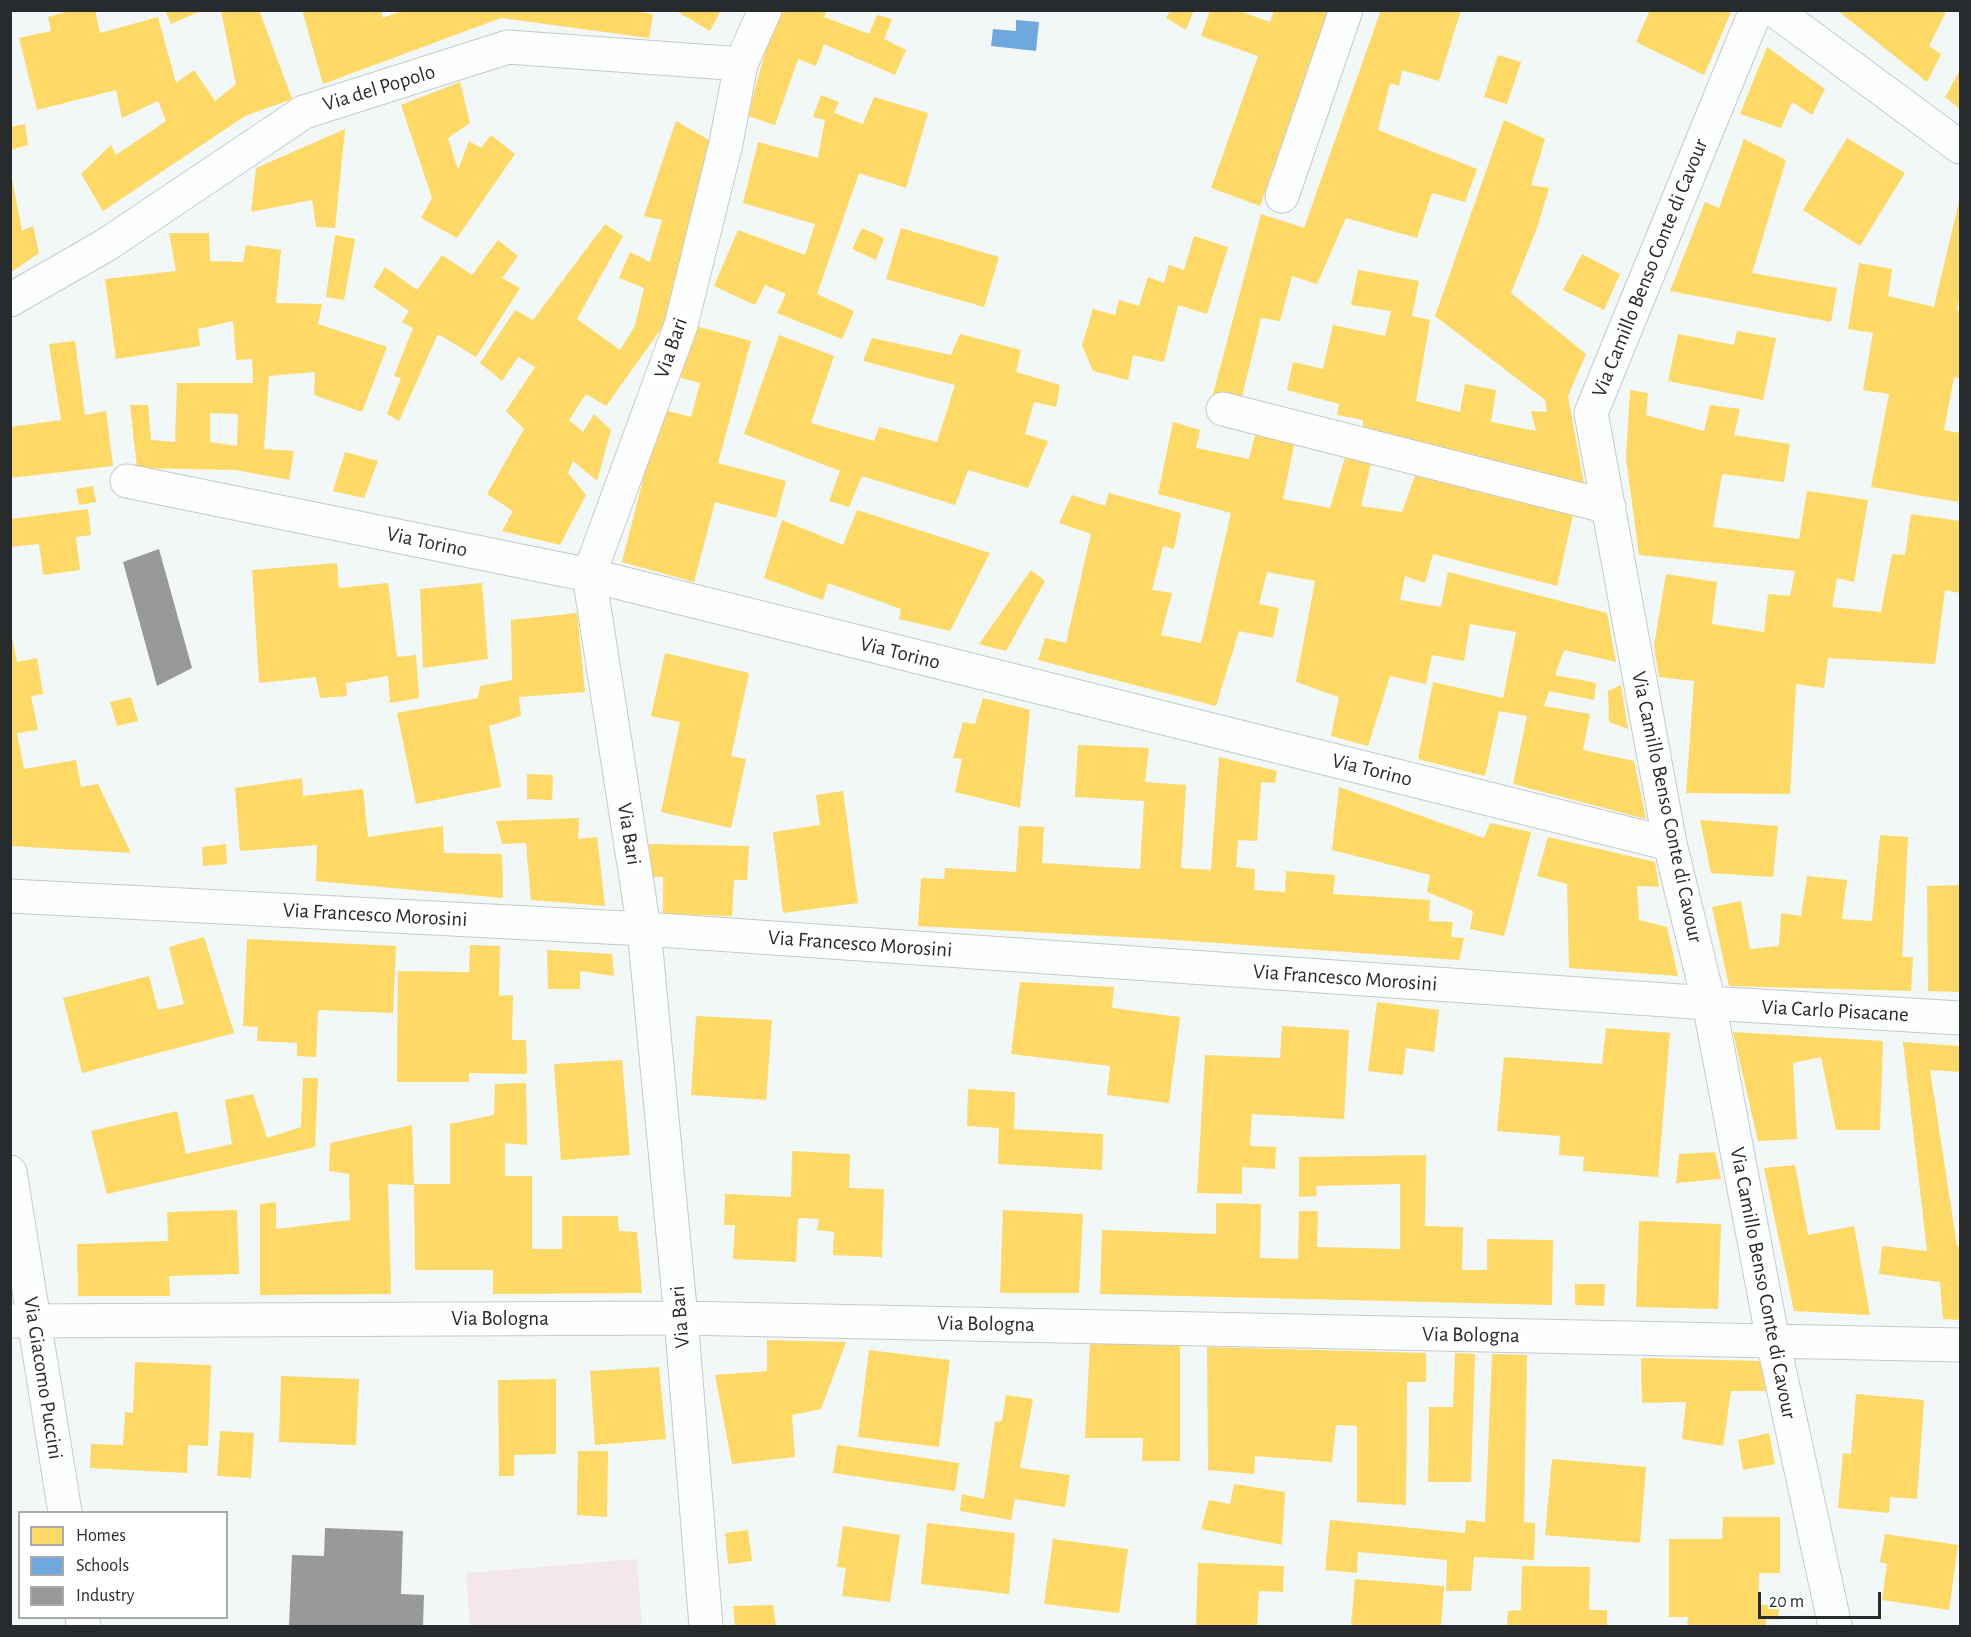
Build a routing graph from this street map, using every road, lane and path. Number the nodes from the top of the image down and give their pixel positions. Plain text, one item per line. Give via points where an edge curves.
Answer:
1 (765, 10) edge
2 (1346, 10) edge
3 (1756, 10) edge
4 (1774, 10) edge
5 (741, 64) junction
6 (1960, 147) edge
7 (1282, 196) dead end
8 (10, 300) edge
9 (1223, 409) dead end
10 (127, 480) dead end
11 (1609, 507) junction
12 (589, 575) junction
13 (1670, 844) junction
14 (10, 896) edge
15 (644, 928) junction
16 (1709, 1003) junction
17 (1960, 1018) edge
18 (10, 1172) edge
19 (681, 1318) junction
20 (22, 1321) edge
21 (1773, 1341) junction
22 (1960, 1345) edge
23 (65, 1511) edge
24 (706, 1626) edge
25 (1835, 1626) edge

1 - 5 street
2 - 7 street
3 - 11 street, Via Camillo Benso Conte di Cavour via 1591,413
4 - 6 street
5 - 8 street, Via del Popolo via 508,47 304,112 106,245
5 - 12 street, Via Bari via 681,325
9 - 11 street
10 - 12 street, Via Torino
11 - 13 street, Via Camillo Benso Conte di Cavour
12 - 13 street, Via Torino
12 - 15 street, Via Bari
13 - 16 street, Via Camillo Benso Conte di Cavour
14 - 15 street, Via Francesco Morosini
15 - 16 street, Via Francesco Morosini
15 - 19 street, Via Bari
16 - 17 street, Via Carlo Pisacane
16 - 21 street, Via Camillo Benso Conte di Cavour
18 - 20 street, Via Giacomo Puccini
19 - 20 street, Via Bologna
19 - 21 street, Via Bologna
19 - 24 street, Via Bari
20 - 23 street, Via Giacomo Puccini
21 - 22 street, Via Bologna
21 - 25 street, Via Camillo Benso Conte di Cavour

